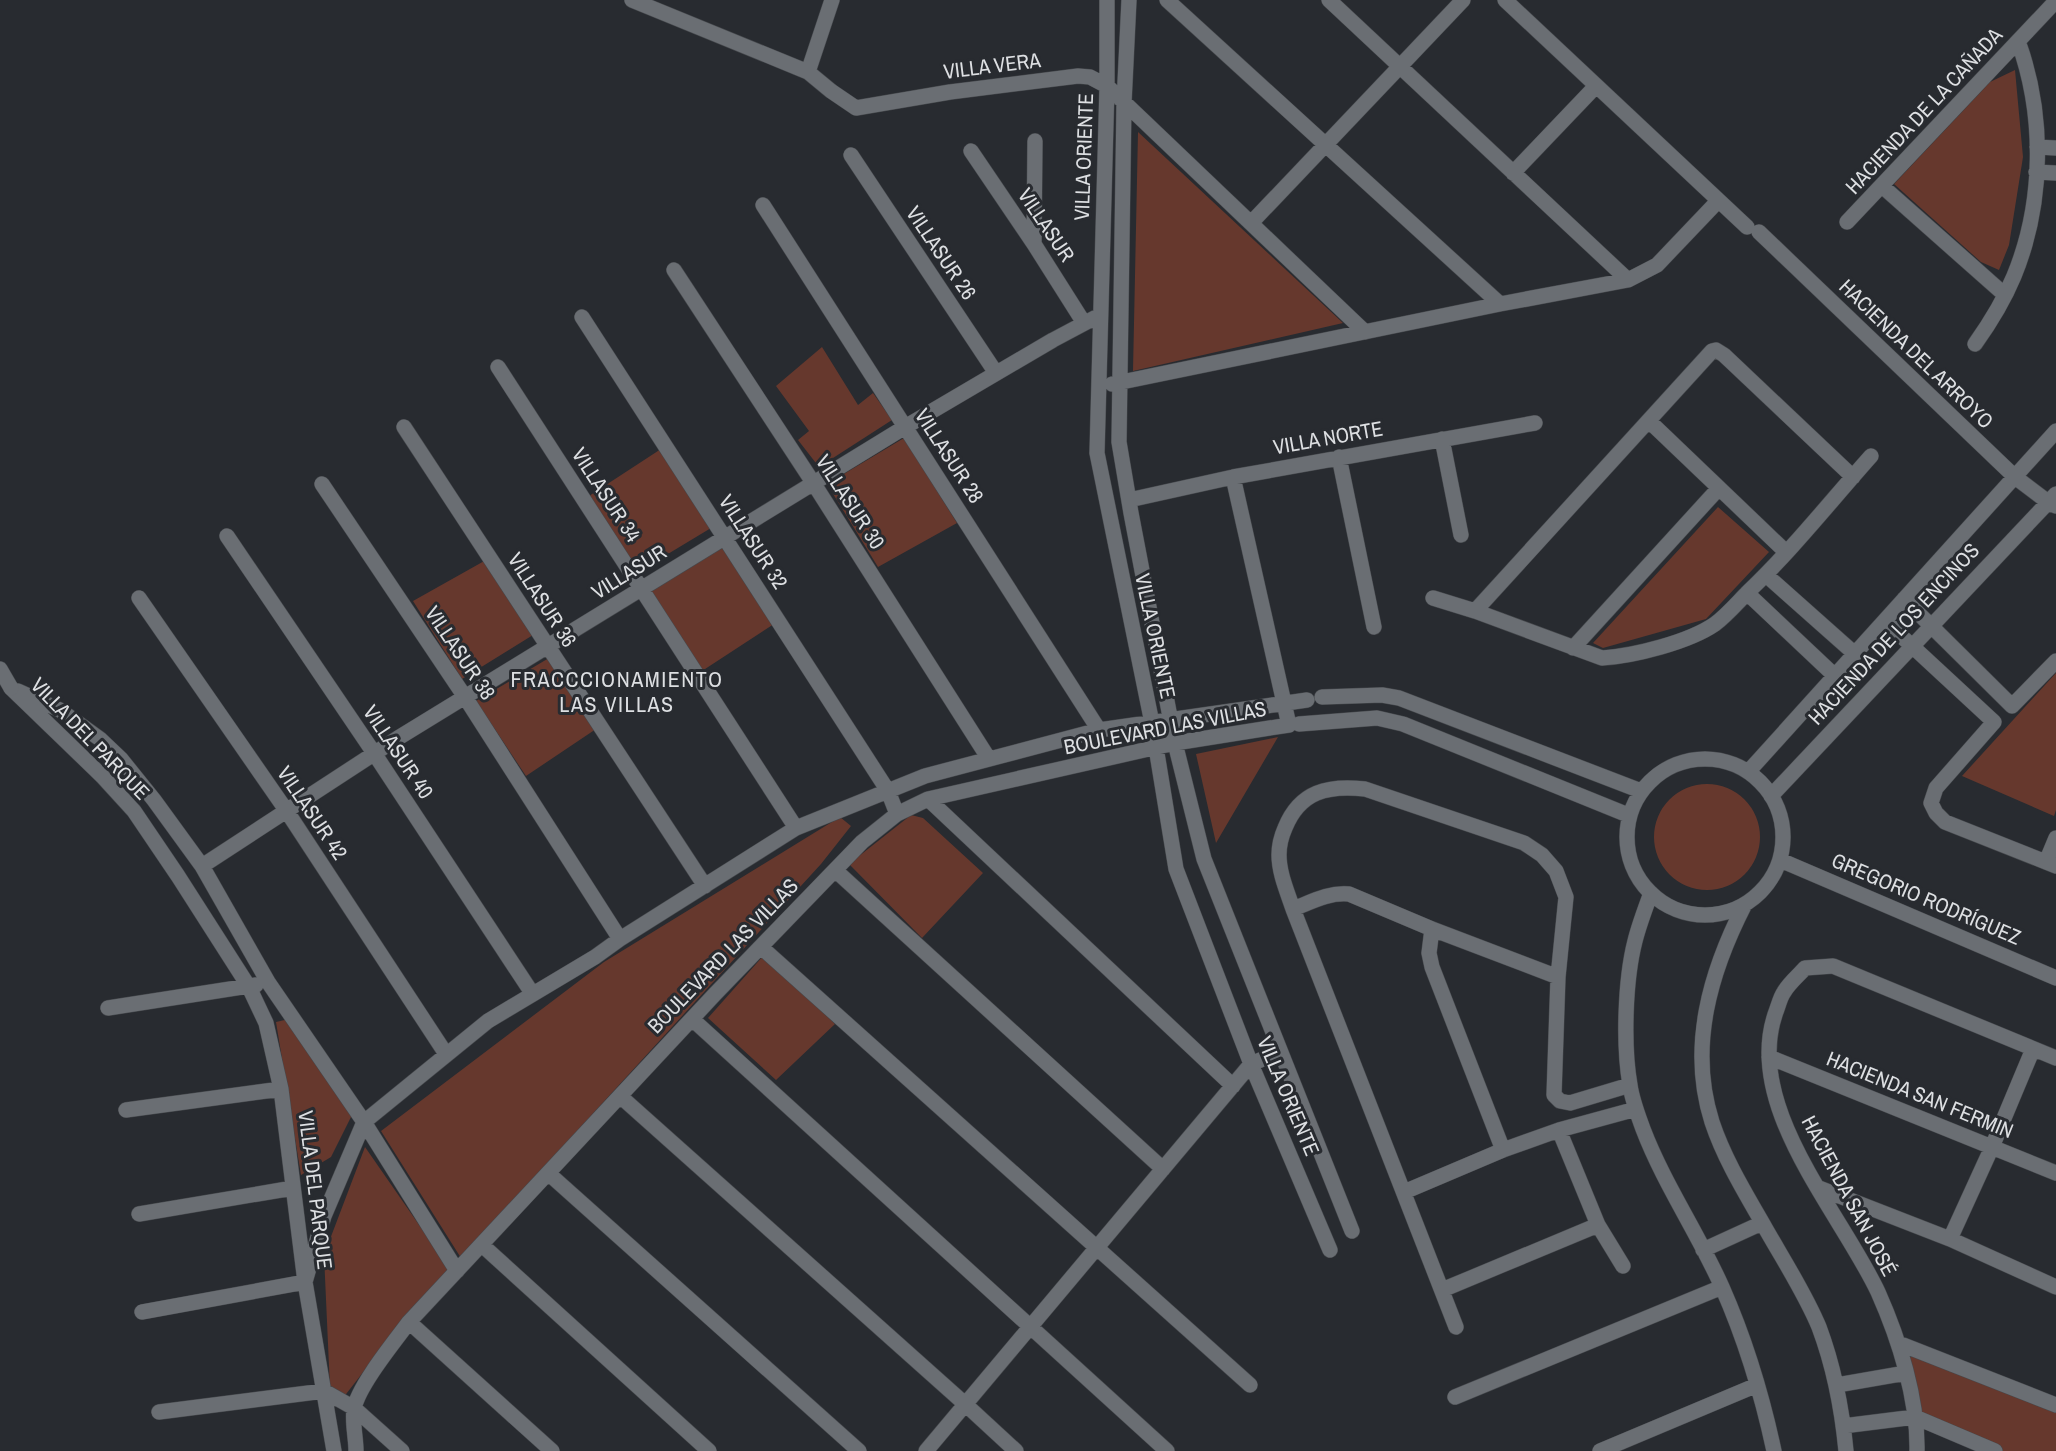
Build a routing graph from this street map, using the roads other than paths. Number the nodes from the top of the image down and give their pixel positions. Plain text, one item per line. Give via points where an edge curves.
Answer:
1 (632, 0) edge
2 (832, 0) edge
3 (1107, 0) edge
4 (1129, 0) edge
5 (1167, 0) edge
6 (1329, 0) edge
7 (1463, 0) edge
8 (1504, 0) edge
9 (2055, 2) edge
10 (2018, 41) junction
11 (1400, 66) junction
12 (808, 72) junction
13 (1107, 86) junction
14 (1596, 86) junction
15 (1124, 103) junction
16 (1035, 141) dead end
17 (1325, 145) junction
18 (2037, 147) junction
19 (2056, 148) edge
20 (971, 151) dead end
21 (851, 155) dead end
22 (2036, 172) junction
23 (1513, 173) junction
24 (2056, 173) edge
25 (1882, 186) junction
26 (1718, 201) junction
27 (763, 205) dead end
28 (1847, 222) dead end
29 (1251, 223) junction
30 (1034, 244) junction
31 (674, 270) dead end
32 (1628, 280) junction
33 (2005, 296) junction
34 (1500, 304) junction
35 (1100, 315) junction
36 (582, 317) dead end
37 (1084, 323) junction
38 (1365, 332) junction
39 (1975, 344) dead end
40 (498, 367) dead end
41 (996, 373) junction
42 (1120, 382) junction
43 (1098, 387) junction
44 (1649, 421) junction
45 (1535, 423) dead end
46 (404, 427) dead end
47 (905, 428) junction
48 (2056, 431) edge
49 (1442, 439) junction
50 (1871, 456) dead end
51 (1340, 458) junction
52 (1233, 477) junction
53 (1852, 477) junction
54 (2015, 477) junction
55 (322, 484) dead end
56 (814, 484) junction
57 (1719, 488) junction
58 (1129, 500) junction
59 (2053, 500) edge
60 (1461, 535) dead end
61 (227, 536) dead end
62 (725, 538) junction
63 (1786, 552) junction
64 (1766, 575) junction
65 (642, 589) junction
66 (1747, 593) junction
67 (139, 598) dead end
68 (1432, 598) dead end
69 (1904, 599) junction
70 (1475, 611) junction
71 (1885, 621) junction
72 (1931, 626) junction
73 (1374, 627) dead end
74 (1912, 646) junction
75 (547, 647) junction
76 (1573, 648) junction
77 (1855, 654) junction
78 (2056, 661) edge
79 (0, 669) edge
80 (1835, 676) junction
81 (11, 688) junction
82 (1356, 695) junction
83 (465, 697) junction
84 (1285, 704) junction
85 (1172, 720) junction
86 (1350, 720) junction
87 (1152, 723) junction
88 (1294, 725) junction
89 (1099, 730) junction
90 (1175, 743) junction
91 (1155, 747) junction
92 (374, 753) junction
93 (989, 759) junction
94 (1748, 772) junction
95 (888, 791) junction
96 (1641, 791) junction
97 (1771, 796) junction
98 (928, 799) junction
99 (154, 800) junction
100 (286, 810) junction
101 (134, 811) junction
102 (897, 814) junction
103 (1628, 814) junction
104 (796, 828) junction
105 (2056, 838) edge
106 (1780, 860) junction
107 (2051, 864) edge
108 (202, 866) junction
109 (835, 870) junction
110 (705, 886) junction
111 (1651, 893) junction
112 (1745, 904) junction
113 (1293, 909) junction
114 (1432, 929) junction
115 (620, 939) junction
116 (761, 947) junction
117 (1558, 977) junction
118 (2056, 978) edge
119 (268, 982) junction
120 (249, 987) junction
121 (532, 993) junction
122 (108, 1008) dead end
123 (692, 1020) junction
124 (2033, 1049) junction
125 (1279, 1052) junction
126 (446, 1054) junction
127 (1769, 1057) junction
128 (2056, 1058) edge
129 (1251, 1064) junction
130 (1630, 1085) junction
131 (1233, 1086) junction
132 (281, 1089) junction
133 (620, 1096) junction
134 (1636, 1109) junction
135 (126, 1110) dead end
136 (364, 1122) junction
137 (1559, 1130) junction
138 (1992, 1147) junction
139 (1503, 1150) junction
140 (1163, 1170) junction
141 (548, 1173) junction
142 (2056, 1173) edge
143 (293, 1188) junction
144 (1819, 1188) junction
145 (1404, 1192) junction
146 (139, 1214) dead end
147 (1762, 1223) junction
148 (1598, 1225) junction
149 (1352, 1231) dead end
150 (1950, 1239) junction
151 (482, 1245) junction
152 (1096, 1248) junction
153 (1330, 1250) dead end
154 (1703, 1250) junction
155 (1623, 1266) dead end
156 (457, 1271) junction
157 (305, 1282) junction
158 (1722, 1287) junction
159 (2056, 1287) edge
160 (1442, 1290) junction
161 (142, 1312) dead end
162 (409, 1323) junction
163 (1030, 1328) junction
164 (1456, 1328) dead end
165 (1898, 1343) junction
166 (1906, 1373) junction
167 (1757, 1385) junction
168 (1837, 1385) junction
169 (1250, 1386) dead end
170 (324, 1391) junction
171 (1455, 1396) dead end
172 (965, 1404) junction
173 (2056, 1405) edge
174 (354, 1408) junction
175 (159, 1412) dead end
176 (1915, 1417) junction
177 (1843, 1426) junction
178 (334, 1451) edge
179 (356, 1451) edge
180 (402, 1451) edge
181 (552, 1451) edge
182 (709, 1451) edge
183 (859, 1451) edge
184 (926, 1451) edge
185 (1016, 1451) edge
186 (1167, 1451) edge
187 (1600, 1451) edge
188 (1774, 1451) edge
189 (1846, 1451) edge
190 (1917, 1451) edge
191 (1995, 1451) edge

1 - 12 street
2 - 12 street
3 - 13 street, VILLA ORIENTE
4 - 15 street, VILLA ORIENTE
5 - 17 street
6 - 11 street
7 - 11 street
8 - 14 street, HACIENDA DEL ARROYO
9 - 10 street, HACIENDA DE LA CAÑADA
10 - 18 street via 2034,97
10 - 25 street, HACIENDA DE LA CAÑADA
11 - 17 street
11 - 23 street
12 - 13 street, VILLA VERA via 856,108 1078,76
13 - 15 street, VILLA VERA
13 - 35 street, VILLA ORIENTE
14 - 23 street
14 - 26 street, HACIENDA DEL ARROYO
15 - 29 street, VILLA VERA
15 - 42 street, VILLA ORIENTE
16 - 30 street
17 - 29 street
17 - 34 street
18 - 19 street
18 - 22 street
20 - 30 street, VILLASUR
21 - 41 street, VILLASUR 26
22 - 24 street
22 - 33 street via 2021,257
23 - 32 street
25 - 28 street, HACIENDA DE LA CAÑADA
25 - 33 street
26 - 32 street via 1657,265
26 - 54 street, HACIENDA DEL ARROYO
27 - 47 street, VILLASUR 28
29 - 38 street, VILLA VERA
30 - 37 street, VILLASUR
31 - 56 street, VILLASUR 30
32 - 34 street
33 - 39 street
34 - 38 street
35 - 37 street, VILLASUR
35 - 43 street, VILLA ORIENTE
36 - 62 street, VILLASUR 32
37 - 41 street, VILLASUR
38 - 42 street
40 - 65 street, VILLASUR 34
41 - 47 street, VILLASUR
42 - 43 street
42 - 58 street, VILLA ORIENTE via 1119,442
43 - 87 street, VILLA ORIENTE via 1096,453
44 - 53 street via 1716,350
44 - 57 street
44 - 70 street
45 - 49 street, VILLA NORTE
46 - 75 street, VILLASUR 36
47 - 56 street, VILLASUR
47 - 89 street, VILLASUR 28
48 - 54 street, HACIENDA DE LOS ENCINOS
49 - 51 street, VILLA NORTE
49 - 60 street
50 - 53 street
51 - 52 street, VILLA NORTE
51 - 73 street
52 - 58 street, VILLA NORTE
52 - 84 street
53 - 63 street
54 - 59 street, HACIENDA DEL ARROYO
54 - 69 street, HACIENDA DE LOS ENCINOS
55 - 83 street, VILLASUR 38
56 - 62 street, VILLASUR
56 - 93 street, VILLASUR 30
57 - 63 street
57 - 76 street
58 - 85 street, VILLA ORIENTE
59 - 72 street, HACIENDA DE LOS ENCINOS
61 - 92 street, VILLASUR 40
62 - 65 street, VILLASUR
62 - 95 street, VILLASUR 32
63 - 64 street
64 - 66 street
64 - 77 street
65 - 75 street, VILLASUR
65 - 104 street, VILLASUR 34
66 - 76 street via 1715,624 1688,638 1621,657 1602,658
66 - 80 street
67 - 100 street, VILLASUR 42
68 - 70 street
69 - 71 street, HACIENDA DE LOS ENCINOS
69 - 72 street
70 - 76 street
71 - 74 street
71 - 77 street, HACIENDA DE LOS ENCINOS
72 - 74 street, HACIENDA DE LOS ENCINOS
72 - 78 street via 2013,705
74 - 97 street, HACIENDA DE LOS ENCINOS
74 - 107 street via 1994,722 1936,788 1931,803 1936,813 1945,822
75 - 83 street, VILLASUR
75 - 110 street, VILLASUR 36
77 - 80 street, HACIENDA DE LOS ENCINOS
79 - 81 street
80 - 94 street, HACIENDA DE LOS ENCINOS
81 - 99 street, VILLA DEL PARQUE via 60,710 100,739
81 - 101 street, VILLA DEL PARQUE
82 - 84 street, BOULEVARD LAS VILLAS
82 - 86 street
82 - 96 street, BOULEVARD LAS VILLAS via 1399,698
83 - 92 street, VILLASUR
83 - 115 street, VILLASUR 38
84 - 85 street, BOULEVARD LAS VILLAS
84 - 88 street
85 - 87 street, BOULEVARD LAS VILLAS
85 - 90 street, VILLA ORIENTE
86 - 88 street, BOULEVARD LAS VILLAS
86 - 103 street, BOULEVARD LAS VILLAS via 1377,718 1403,724
87 - 89 street, BOULEVARD LAS VILLAS
87 - 91 street, VILLA ORIENTE
88 - 90 street, BOULEVARD LAS VILLAS
89 - 93 street, BOULEVARD LAS VILLAS
90 - 91 street, BOULEVARD LAS VILLAS
90 - 125 street, VILLA ORIENTE via 1204,858
91 - 98 street, BOULEVARD LAS VILLAS
91 - 129 street, VILLA ORIENTE via 1176,869
92 - 100 street, VILLASUR
92 - 121 street, VILLASUR 40
93 - 95 street, BOULEVARD LAS VILLAS via 925,776
94 - 96 street via 1724,761 1697,759 1666,769
94 - 97 street
95 - 102 street, VILLASUR 32
95 - 104 street, BOULEVARD LAS VILLAS
96 - 103 street
97 - 106 street via 1781,820
98 - 102 street, BOULEVARD LAS VILLAS
98 - 131 street
99 - 101 street
99 - 108 street, VILLA DEL PARQUE
100 - 108 street, VILLASUR
100 - 126 street, VILLASUR 42
101 - 120 street, VILLA DEL PARQUE
102 - 109 street, BOULEVARD LAS VILLAS
103 - 111 street via 1629,857
104 - 110 street, BOULEVARD LAS VILLAS
105 - 107 street
106 - 112 street via 1767,885
106 - 118 street, GREGORIO RODRÍGUEZ
108 - 119 street, VILLA DEL PARQUE
109 - 116 street, BOULEVARD LAS VILLAS
109 - 140 street
110 - 115 street, BOULEVARD LAS VILLAS
111 - 112 street via 1689,914 1718,914
111 - 130 street via 1635,941 1628,987
112 - 147 street via 1714,976 1705,1012 1701,1041 1703,1081 1717,1132
113 - 114 street via 1326,896 1348,894
113 - 117 street via 1279,856 1279,843 1288,822 1308,797 1326,789 1365,789 1524,843 1542,855 1556,871 1566,897
113 - 145 street
114 - 117 street
114 - 139 street via 1432,967
115 - 121 street, BOULEVARD LAS VILLAS
116 - 123 street, BOULEVARD LAS VILLAS
116 - 152 street
117 - 130 street via 1554,1095 1570,1103
119 - 120 street
119 - 136 street, VILLA DEL PARQUE
120 - 122 street
120 - 132 street, VILLA DEL PARQUE via 266,1023
121 - 126 street, BOULEVARD LAS VILLAS
123 - 133 street, BOULEVARD LAS VILLAS
123 - 163 street
124 - 127 street, HACIENDA SAN JOSÉ via 1833,966 1805,968 1784,992 1771,1024
124 - 128 street
124 - 138 street
125 - 129 street
125 - 149 street, VILLA ORIENTE
126 - 136 street, BOULEVARD LAS VILLAS
127 - 138 street, HACIENDA SAN FERMIN
127 - 144 street, HACIENDA SAN JOSÉ via 1773,1087 1784,1120
129 - 131 street
129 - 153 street, VILLA ORIENTE
130 - 134 street
131 - 140 street
132 - 135 street
132 - 143 street, VILLA DEL PARQUE
133 - 141 street, BOULEVARD LAS VILLAS
133 - 172 street
134 - 137 street
134 - 154 street via 1655,1160
136 - 156 street, VILLA DEL PARQUE
136 - 157 street, BOULEVARD LAS VILLAS via 324,1216
137 - 139 street
137 - 148 street
138 - 142 street, HACIENDA SAN FERMIN
138 - 150 street
139 - 145 street
140 - 152 street
141 - 151 street, BOULEVARD LAS VILLAS
141 - 183 street
143 - 146 street
143 - 157 street, VILLA DEL PARQUE
144 - 150 street
144 - 165 street, HACIENDA SAN JOSÉ via 1869,1275
145 - 160 street
147 - 154 street
147 - 168 street via 1819,1327
148 - 155 street
148 - 160 street
150 - 159 street
151 - 156 street, BOULEVARD LAS VILLAS
151 - 182 street
152 - 163 street
152 - 169 street
154 - 158 street
156 - 162 street, BOULEVARD LAS VILLAS
157 - 161 street
157 - 170 street, VILLA DEL PARQUE
158 - 167 street
158 - 171 street
160 - 164 street
162 - 174 street, BOULEVARD LAS VILLAS via 383,1357
162 - 181 street
163 - 172 street
163 - 186 street
165 - 166 street, HACIENDA SAN JOSÉ
165 - 173 street
166 - 168 street
166 - 176 street, HACIENDA SAN JOSÉ
167 - 187 street
167 - 188 street
168 - 177 street
170 - 174 street
170 - 175 street
170 - 178 street, VILLA DEL PARQUE
172 - 184 street
172 - 185 street
174 - 179 street, BOULEVARD LAS VILLAS
174 - 180 street
176 - 177 street
176 - 190 street, HACIENDA SAN JOSÉ
176 - 191 street
177 - 189 street

